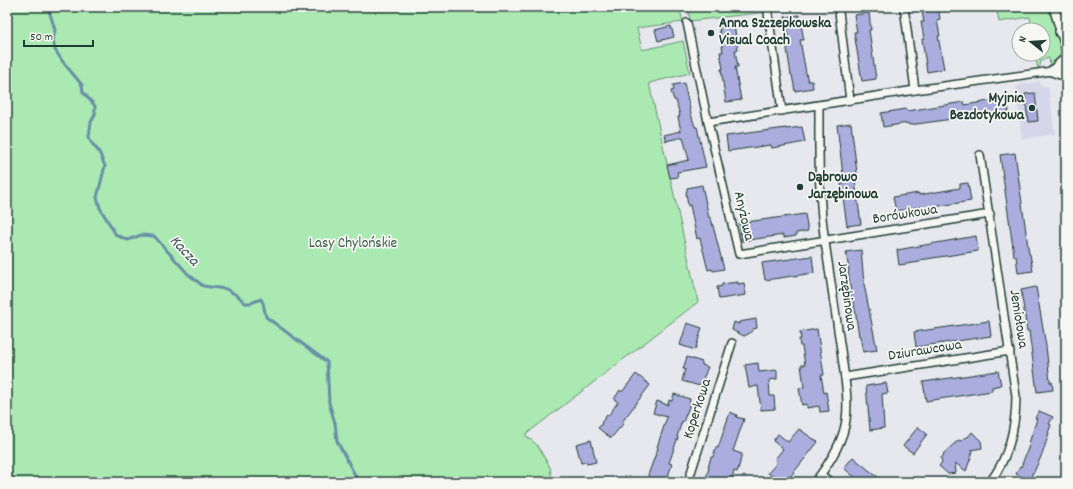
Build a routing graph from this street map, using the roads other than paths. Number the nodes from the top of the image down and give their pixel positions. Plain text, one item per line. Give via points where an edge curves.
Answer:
1 (904, 7) edge
2 (1054, 7) edge
3 (839, 12) dead end
4 (768, 13) dead end
5 (687, 23) dead end
6 (1064, 30) edge
7 (1066, 47) edge
8 (1066, 58) edge
9 (1052, 71) junction
10 (1066, 76) edge
11 (915, 90) junction
12 (850, 100) junction
13 (819, 105) junction
14 (782, 110) junction
15 (708, 122) junction
16 (980, 155) dead end
17 (990, 214) junction
18 (825, 241) junction
19 (732, 343) dead end
20 (1010, 351) junction
21 (845, 377) junction
22 (821, 475) junction
23 (688, 482) edge
24 (815, 482) edge
25 (831, 482) edge
26 (990, 482) edge

1 - 11 street
2 - 6 street
3 - 12 street
4 - 14 street
5 - 15 street, Anyżowa
6 - 7 street
8 - 9 street
9 - 10 street
9 - 11 street
11 - 12 street
12 - 13 street
13 - 14 street
13 - 18 street, Jarzębinowa via 819,175
14 - 15 street
15 - 18 street, Anyżowa via 739,254
16 - 17 street, Jemiołowa
17 - 18 street, Borówkowa
17 - 20 street, Jemiołowa
18 - 21 street, Jarzębinowa
19 - 23 street, Koperkowa
20 - 21 street, Dziurawcowa
20 - 26 street, Jemiołowa via 1016,396 1015,423 1004,458
21 - 22 street, Jarzębinowa via 847,410 844,428 837,447
22 - 24 street, Jarzębinowa
22 - 25 street

